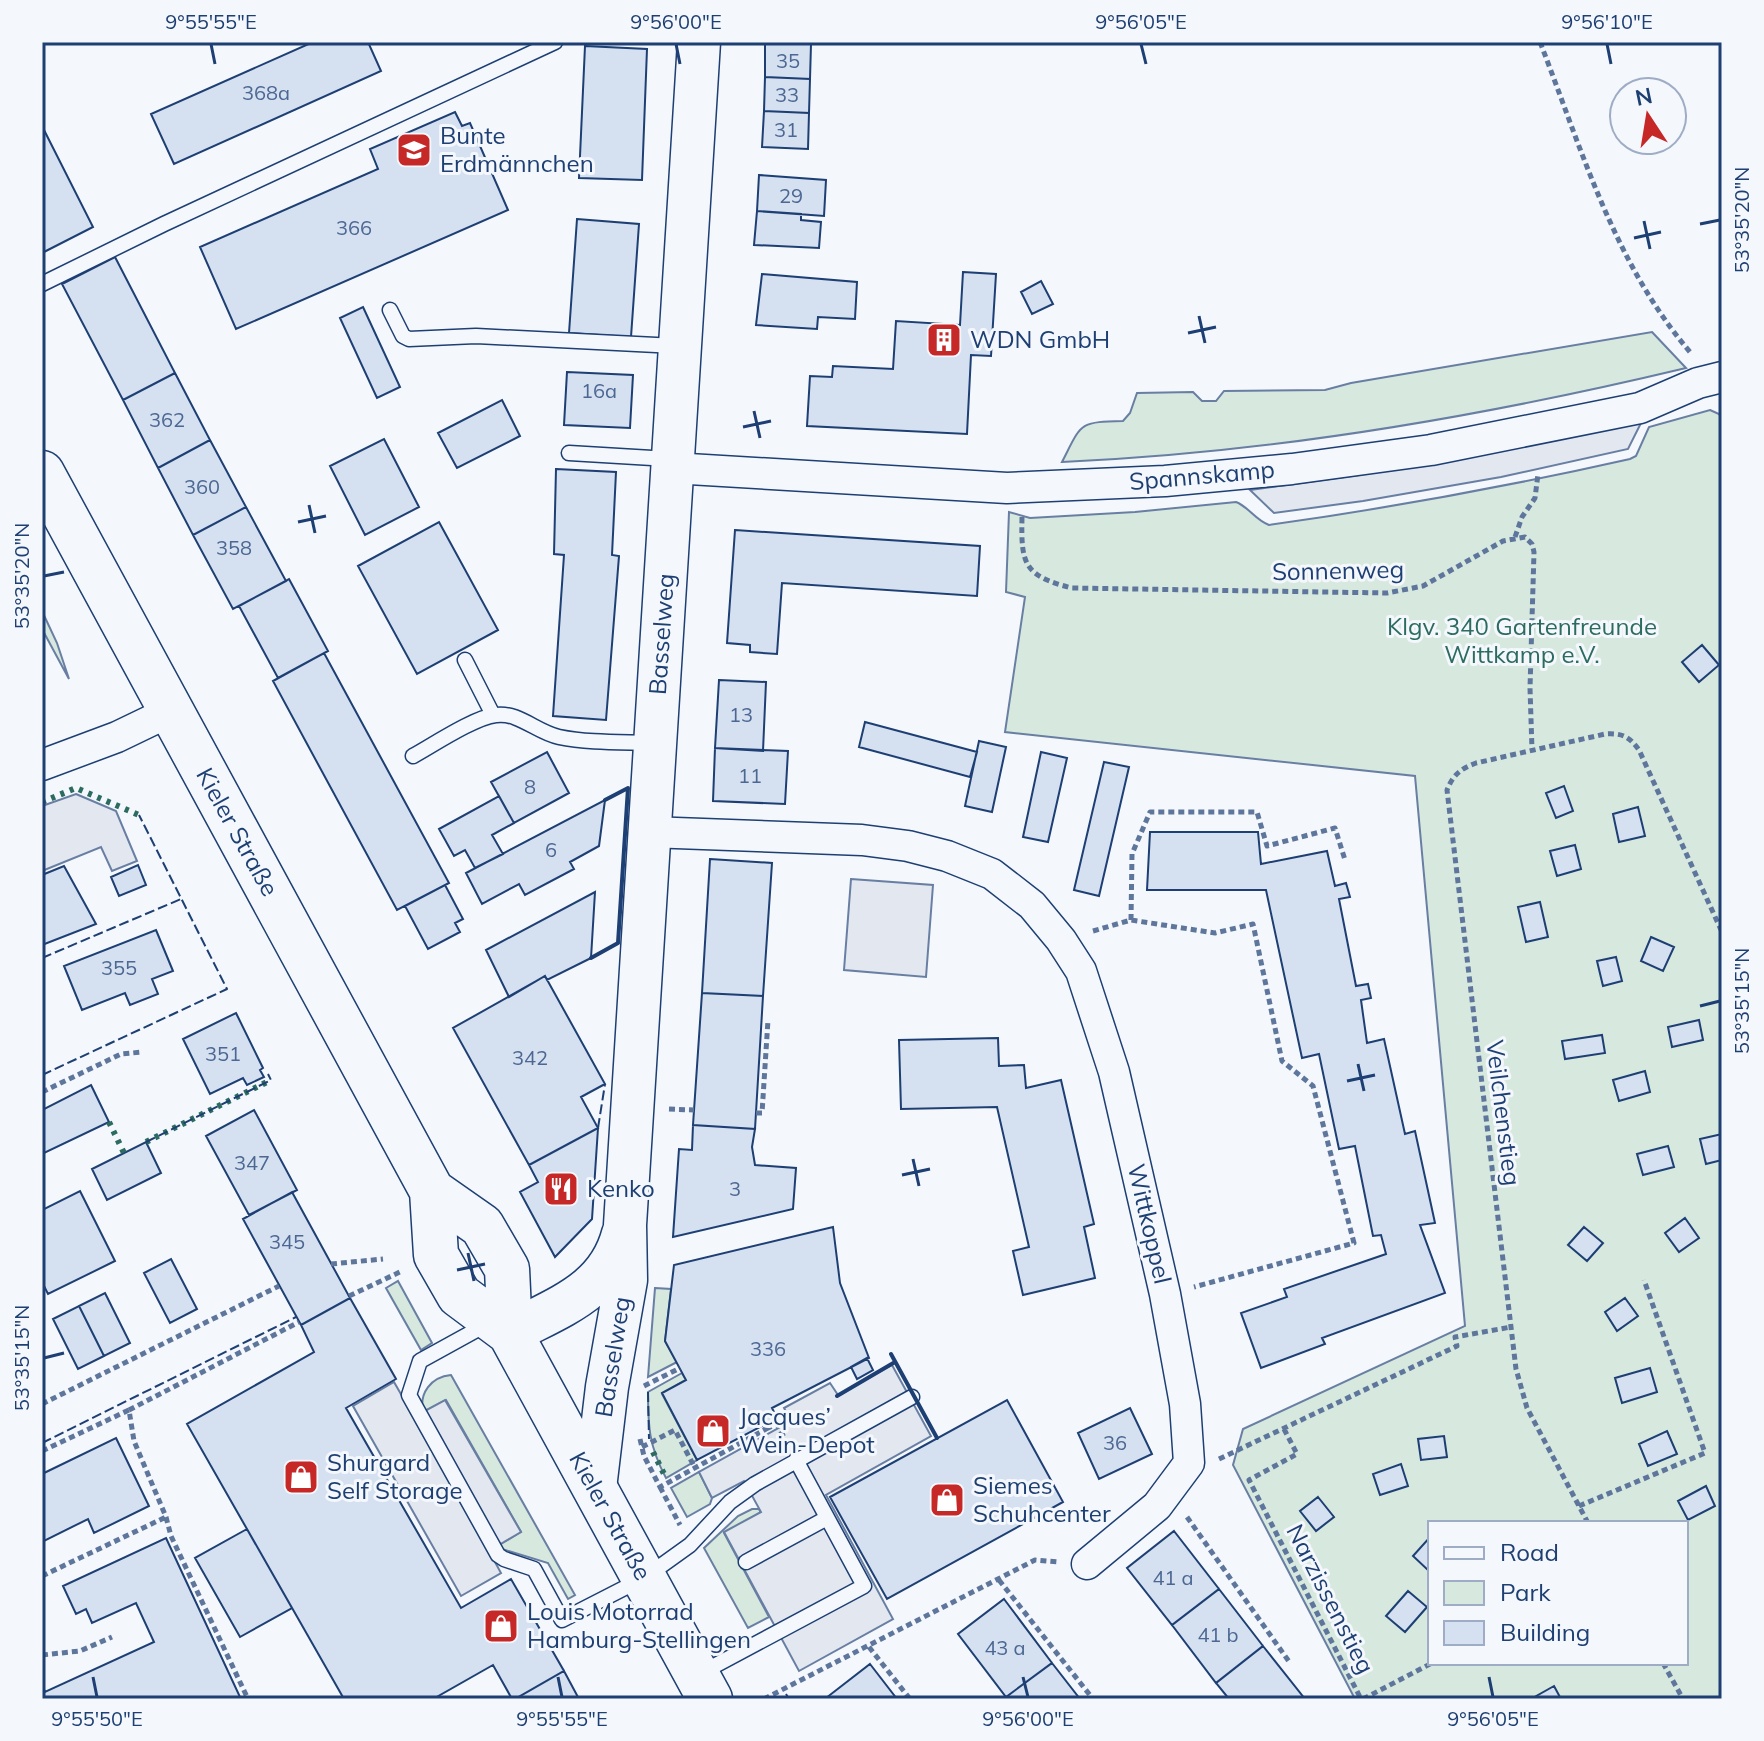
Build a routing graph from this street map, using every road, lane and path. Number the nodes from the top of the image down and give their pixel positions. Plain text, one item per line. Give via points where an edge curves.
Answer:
1 (555, 42) edge
2 (699, 42) edge
3 (1540, 42) edge
4 (42, 284) edge
5 (390, 310) dead end
6 (680, 346) junction
7 (1695, 358) dead end
8 (1722, 377) edge
9 (569, 453) dead end
10 (672, 464) junction
11 (1538, 474) dead end
12 (42, 476) edge
13 (1022, 488) junction
14 (1515, 537) junction
15 (465, 660) dead end
16 (171, 711) junction
17 (493, 715) junction
18 (655, 744) junction
19 (1532, 750) junction
20 (413, 756) dead end
21 (42, 765) edge
22 (649, 832) junction
23 (1345, 860) dead end
24 (1131, 920) junction
25 (1722, 932) edge
26 (1061, 940) junction
27 (768, 1020) dead end
28 (143, 1052) dead end
29 (42, 1092) edge
30 (756, 1113) dead end
31 (432, 1191) junction
32 (625, 1225) junction
33 (436, 1255) junction
34 (383, 1259) dead end
35 (331, 1264) dead end
36 (1644, 1280) dead end
37 (279, 1286) dead end
38 (1165, 1294) junction
39 (349, 1296) dead end
40 (299, 1322) dead end
41 (501, 1327) junction
42 (1511, 1327) junction
43 (680, 1368) dead end
44 (633, 1392) dead end
45 (912, 1397) dead end
46 (42, 1404) edge
47 (129, 1410) junction
48 (764, 1425) dead end
49 (1284, 1429) junction
50 (639, 1435) dead end
51 (642, 1447) junction
52 (42, 1451) edge
53 (796, 1460) junction
54 (1189, 1463) junction
55 (695, 1468) junction
56 (660, 1487) junction
57 (595, 1488) junction
58 (1164, 1496) junction
59 (1579, 1506) junction
60 (166, 1517) junction
61 (827, 1518) junction
62 (1587, 1521) edge
63 (690, 1545) junction
64 (746, 1562) dead end
65 (1087, 1564) joint
66 (42, 1576) edge
67 (644, 1578) junction
68 (999, 1580) junction
69 (112, 1637) dead end
70 (869, 1647) junction
71 (42, 1655) edge
72 (1290, 1663) dead end
73 (1428, 1665) edge
74 (1664, 1665) edge
75 (703, 1687) edge
76 (248, 1699) edge
77 (764, 1699) edge
78 (910, 1699) edge
79 (1093, 1699) edge
80 (1362, 1699) edge
81 (1683, 1699) edge

1 - 4 lane
2 - 6 street, Basselweg
3 - 7 path via 1624,255 1664,321
5 - 6 lane via 409,339 446,335
6 - 10 street, Basselweg
8 - 13 street, Spannskamp via 1640,408 1431,450 1165,481
9 - 10 lane
10 - 13 street, Spannskamp
10 - 18 street, Basselweg
11 - 14 path via 1535,498
12 - 16 main road, Kieler Straße
13 - 14 path, Sonnenweg via 1024,561 1030,569 1072,588 1387,593 1423,586
14 - 19 path via 1525,537 1534,552
15 - 17 lane
16 - 21 street
16 - 31 main road, Kieler Straße
17 - 18 lane via 511,716 574,740
17 - 20 lane
18 - 22 street, Basselweg
19 - 25 path via 1605,734 1621,733 1631,739
19 - 42 path, Veilchenstieg via 1462,768 1447,790
22 - 26 street, Wittkoppel via 862,840 947,856 992,874 1032,905
22 - 32 street, Basselweg
23 - 24 path via 1335,828 1267,846 1257,812 1150,812 1132,854
24 - 26 path
24 - 38 path via 1215,933 1253,924 1282,1061 1313,1086 1354,1243
26 - 38 street, Wittkoppel via 1081,971 1114,1072
27 - 30 path via 762,1113
28 - 29 path via 121,1054
31 - 33 main road, Kieler Straße
31 - 41 main road, Kieler Straße via 482,1226 507,1269
32 - 41 street, Basselweg via 615,1259 598,1281 570,1300
32 - 57 street, Basselweg via 626,1280
33 - 39 path
33 - 41 main road, Kieler Straße via 459,1295
34 - 35 path
36 - 59 path via 1705,1453
37 - 46 path
38 - 54 street, Wittkoppel via 1185,1404
40 - 47 path
41 - 57 main road, Kieler Straße
41 - 67 lane via 420,1361 409,1395 498,1555 534,1569 562,1620
42 - 49 path via 1455,1337 1457,1346
42 - 59 path, Veilchenstieg via 1527,1408
43 - 44 path
45 - 53 lane
47 - 52 path
47 - 60 path via 134,1441
48 - 55 path via 766,1429
49 - 54 path via 1203,1466
49 - 80 path, Narzissenstieg via 1297,1454 1249,1480
50 - 51 path
51 - 55 path via 675,1430
51 - 56 path
53 - 61 lane
53 - 63 lane via 742,1492
54 - 58 street
55 - 56 path
56 - 63 path
57 - 67 main road, Kieler Straße
58 - 65 street
58 - 72 path via 1184,1512
59 - 62 path, Veilchenstieg
60 - 66 path
60 - 76 path
61 - 64 lane
61 - 75 lane via 864,1586
63 - 67 lane
65 - 68 path via 1035,1560
67 - 75 main road, Kieler Straße
68 - 70 path
68 - 79 path
69 - 71 path via 80,1651
70 - 77 path
70 - 78 path
73 - 80 path
74 - 81 path

